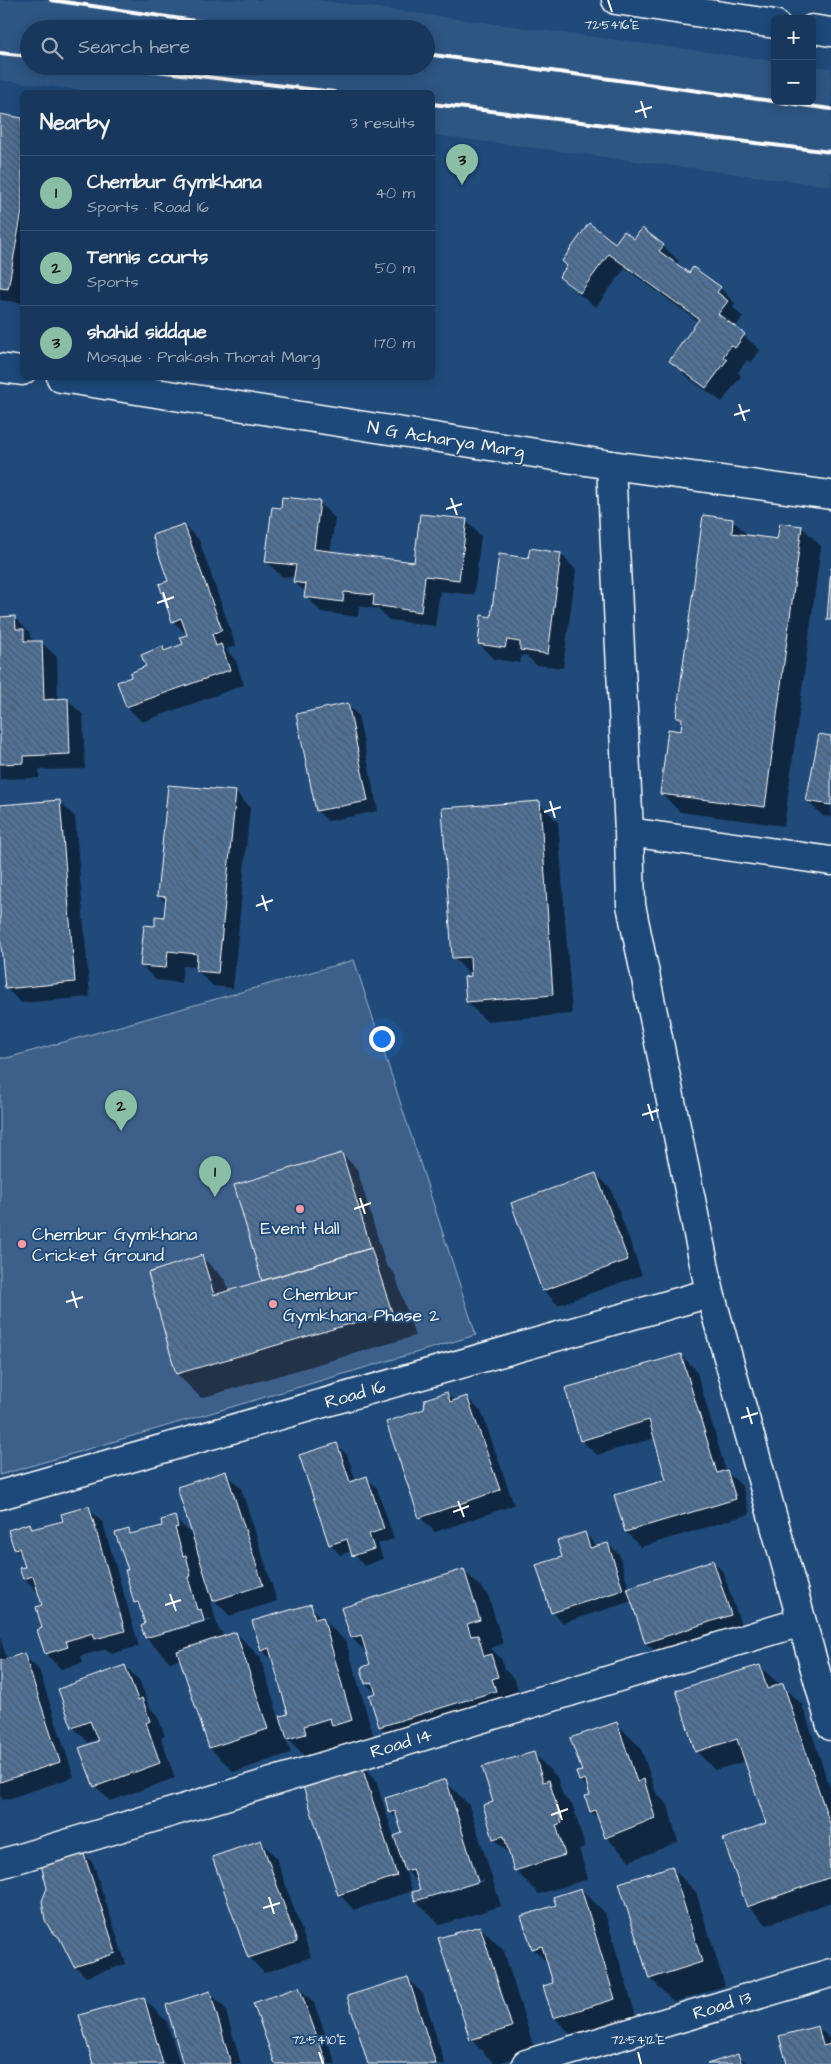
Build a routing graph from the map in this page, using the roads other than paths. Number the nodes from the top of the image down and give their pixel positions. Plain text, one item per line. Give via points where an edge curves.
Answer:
1 (616, 0) edge
2 (771, 23) edge
3 (816, 30) edge
4 (831, 32) edge
5 (0, 368) edge
6 (20, 371) edge
7 (74, 380) edge
8 (611, 465) junction
9 (831, 495) edge
10 (629, 832) junction
11 (831, 860) edge
12 (710, 1293) junction
13 (0, 1495) edge
14 (801, 1622) junction
15 (831, 1726) edge
16 (0, 1864) edge
17 (831, 1973) edge
18 (526, 2064) edge

1 - 2 street
3 - 4 street
5 - 6 street
7 - 8 street, N G Acharya Marg
8 - 9 street, N G Acharya Marg
8 - 10 street
10 - 11 street
10 - 12 street via 630,905
12 - 13 street, Road 16
12 - 14 street
14 - 15 street
14 - 16 street, Road 14
17 - 18 street, Road 13

